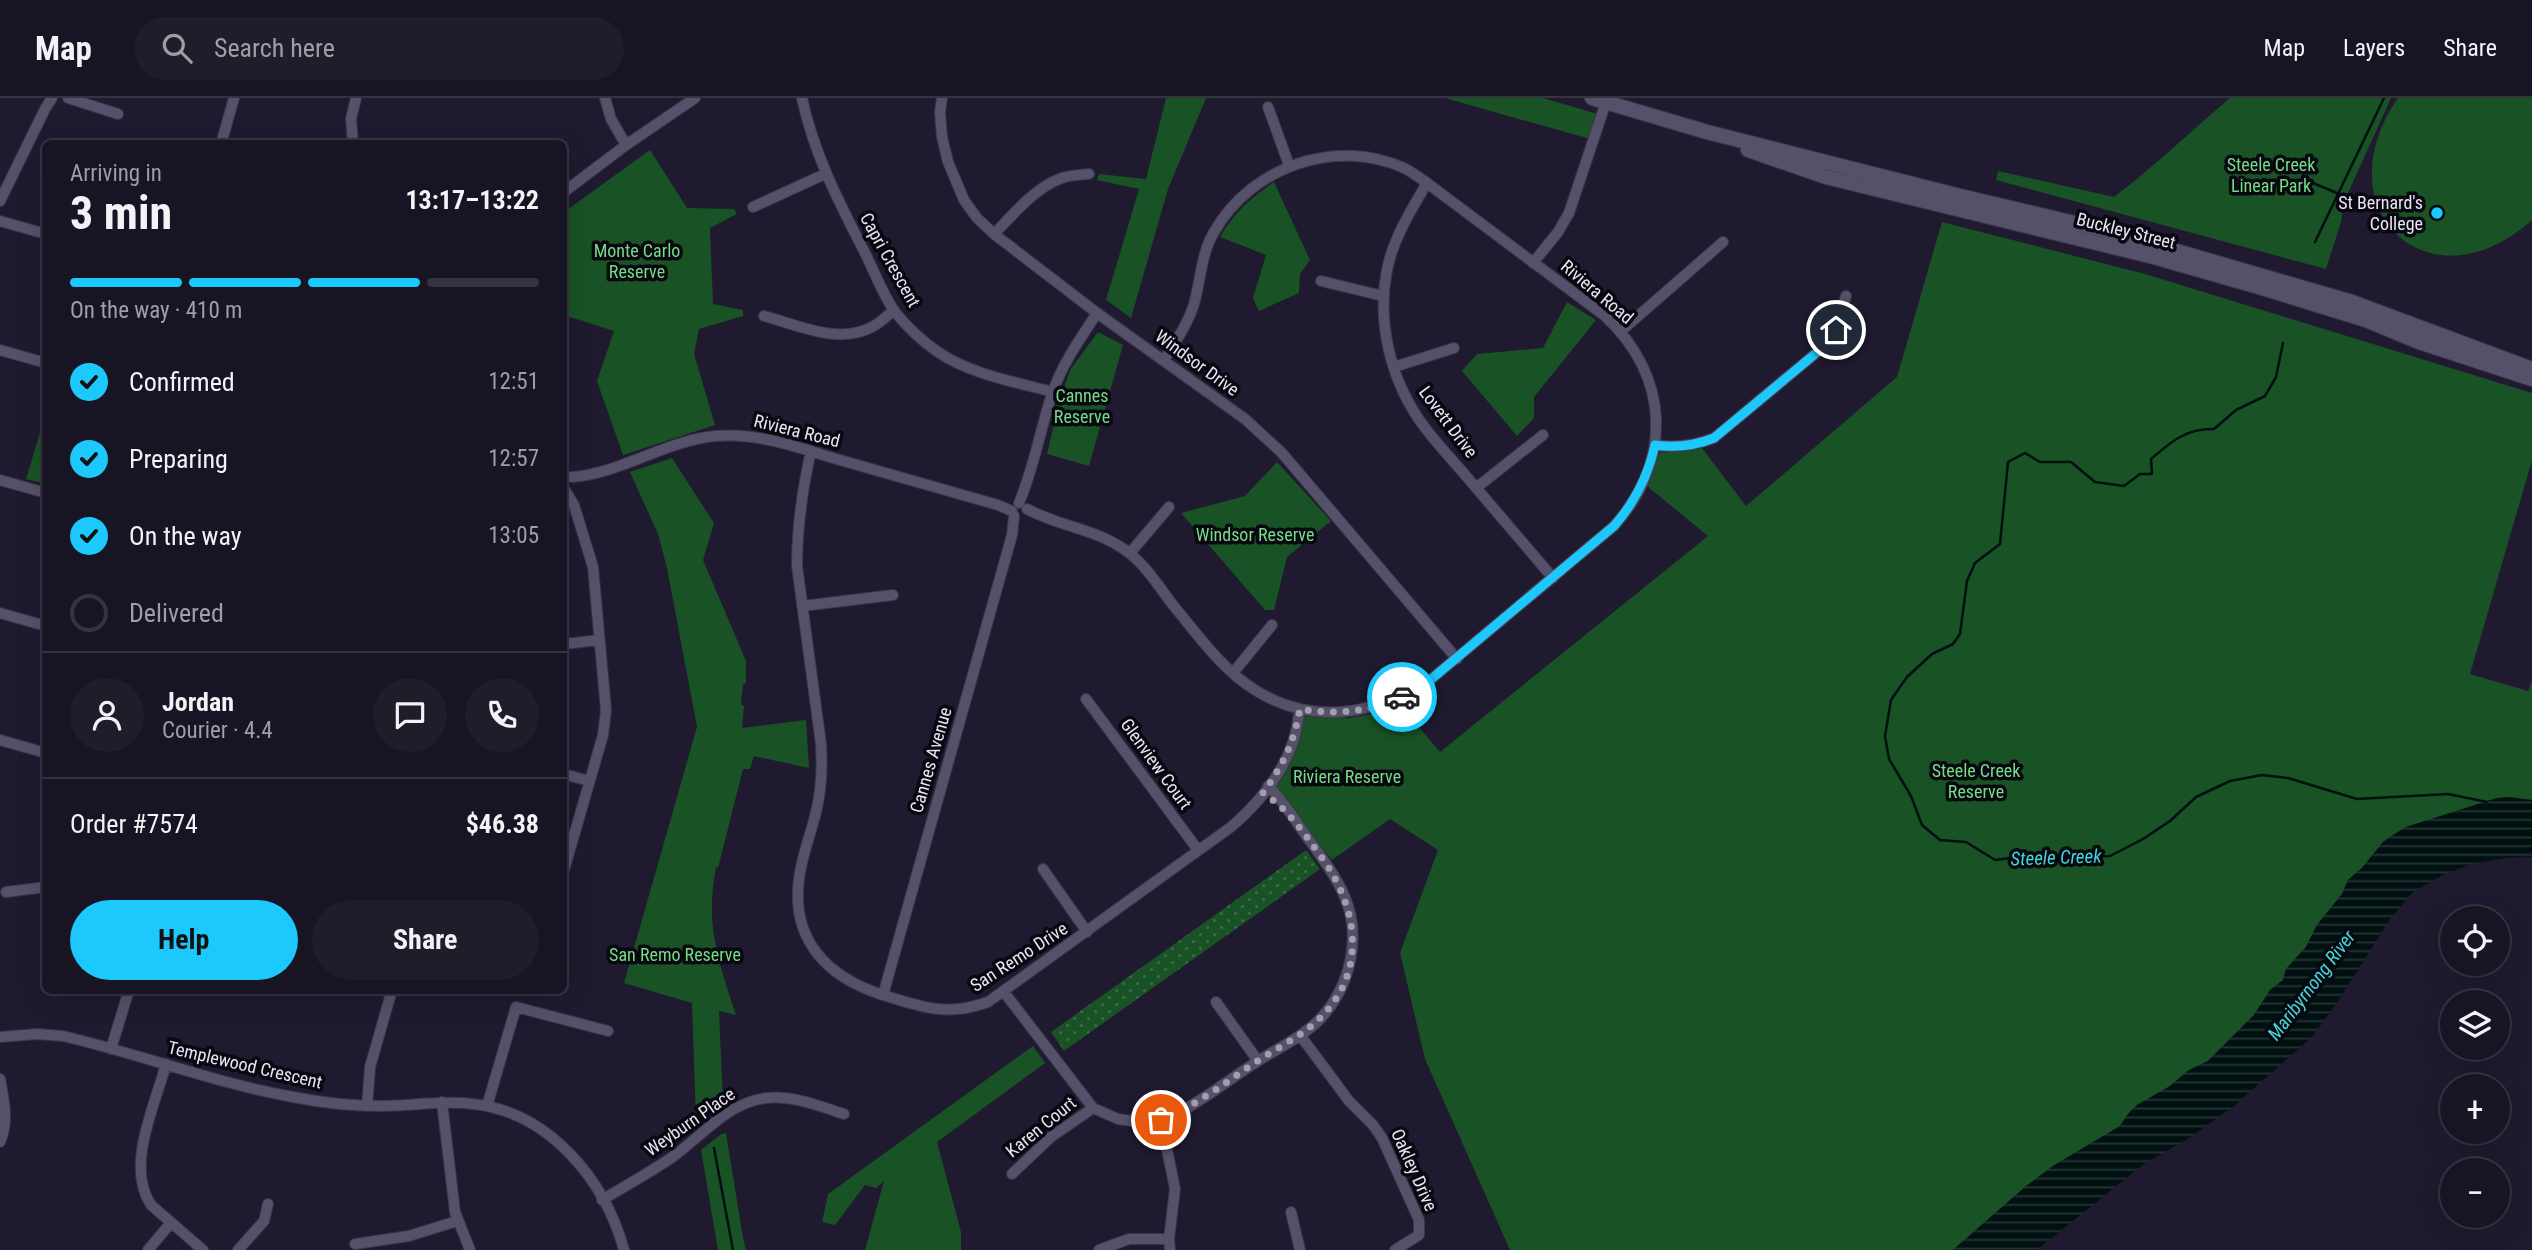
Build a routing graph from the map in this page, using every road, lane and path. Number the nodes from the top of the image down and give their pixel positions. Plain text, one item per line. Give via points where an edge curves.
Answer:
1 (52, 98) edge
2 (68, 98) edge
3 (234, 98) edge
4 (356, 98) edge
5 (605, 98) edge
6 (695, 98) edge
7 (803, 98) edge
8 (942, 98) edge
9 (1592, 98) edge
10 (1606, 102) junction
11 (1268, 107) dead end
12 (118, 114) dead end
13 (1707, 132) junction
14 (221, 140) edge
15 (353, 140) edge
16 (626, 145) junction
17 (1289, 165) junction
18 (825, 174) junction
19 (1089, 174) dead end
20 (1427, 183) junction
21 (567, 190) edge
22 (0, 201) edge
23 (753, 207) dead end
24 (0, 221) edge
25 (42, 233) edge
26 (995, 234) junction
27 (1723, 242) dead end
28 (1533, 263) junction
29 (1321, 281) dead end
30 (1383, 296) junction
31 (1846, 296) dead end
32 (894, 310) junction
33 (1097, 313) junction
34 (764, 316) dead end
35 (1620, 331) junction
36 (1454, 348) dead end
37 (0, 350) edge
38 (1164, 360) junction
39 (42, 362) edge
40 (1394, 367) junction
41 (2532, 369) edge
42 (2532, 379) edge
43 (1053, 392) junction
44 (1542, 435) dead end
45 (1655, 445) junction
46 (807, 450) junction
47 (0, 480) edge
48 (568, 481) edge
49 (1476, 488) junction
50 (42, 493) edge
51 (1169, 507) dead end
52 (1020, 511) junction
53 (1130, 553) junction
54 (1553, 578) junction
55 (893, 595) dead end
56 (802, 606) junction
57 (0, 613) edge
58 (42, 625) edge
59 (1272, 625) dead end
60 (599, 640) junction
61 (567, 644) edge
62 (1457, 659) junction
63 (1233, 673) junction
64 (1086, 699) dead end
65 (1300, 709) junction
66 (0, 740) edge
67 (42, 752) edge
68 (567, 775) edge
69 (589, 781) junction
70 (1265, 790) junction
71 (1198, 850) junction
72 (567, 859) edge
73 (1043, 869) dead end
74 (42, 888) edge
75 (6, 892) dead end
76 (1087, 932) junction
77 (1004, 992) junction
78 (128, 994) edge
79 (391, 994) edge
80 (883, 995) junction
81 (1216, 1002) dead end
82 (608, 1031) dead end
83 (1300, 1035) junction
84 (0, 1037) edge
85 (111, 1049) junction
86 (1258, 1061) junction
87 (166, 1065) junction
88 (0, 1079) edge
89 (442, 1102) junction
90 (367, 1106) junction
91 (488, 1106) junction
92 (1093, 1108) junction
93 (845, 1114) dead end
94 (1161, 1120) junction
95 (0, 1142) edge
96 (1012, 1174) dead end
97 (602, 1200) junction
98 (268, 1204) dead end
99 (1291, 1212) dead end
100 (264, 1221) junction
101 (457, 1221) junction
102 (170, 1224) junction
103 (275, 1228) dead end
104 (355, 1244) dead end
105 (1169, 1245) edge
106 (148, 1250) edge
107 (203, 1250) edge
108 (238, 1250) edge
109 (470, 1250) edge
110 (624, 1250) edge
111 (1099, 1250) edge
112 (1300, 1250) edge
113 (1395, 1250) edge

1 - 22 street
2 - 12 street
3 - 14 street
4 - 15 street
5 - 16 street
6 - 16 street
7 - 18 street, Capri Crescent
8 - 26 street, Windsor Drive via 942,137 955,181 964,200
9 - 10 main road, Buckley Street
10 - 13 main road, Buckley Street
10 - 28 street via 1569,213
11 - 17 street
13 - 41 main road, Buckley Street via 2117,233 2352,302
13 - 42 main road, Buckley Street via 1826,177 2259,287
16 - 21 street
17 - 20 street, Riviera Road via 1317,158 1378,160 1406,169
17 - 38 street, Riviera Road via 1246,192 1214,232 1185,327
18 - 23 street
18 - 32 street, Capri Crescent
19 - 26 street via 1044,187
20 - 28 street, Riviera Road
20 - 30 street, Lovett Drive via 1396,240
24 - 25 street
26 - 33 street, Windsor Drive
27 - 35 street
28 - 35 street, Riviera Road
29 - 30 street
30 - 40 street, Lovett Drive
31 - 45 street via 1827,344 1714,438 1676,447
32 - 34 street via 873,327 844,334
32 - 43 street, Capri Crescent via 939,353 962,365
33 - 38 street, Windsor Drive
33 - 43 street, Cannes Avenue via 1065,363
35 - 45 street, Riviera Road via 1635,349 1651,386 1656,406
36 - 40 street
37 - 39 street
38 - 62 street, Windsor Drive via 1245,419 1282,453
40 - 49 street, Lovett Drive via 1420,420
43 - 52 street, Cannes Avenue
44 - 49 street
45 - 54 street, Riviera Road via 1646,480 1627,511
46 - 48 street, Riviera Road via 750,436 716,436
46 - 52 street, Riviera Road
46 - 56 street, San Remo Drive via 797,538
47 - 50 street
48 - 60 street via 593,568
49 - 54 street, Lovett Drive
51 - 53 street
52 - 53 street, Riviera Road via 1093,533
52 - 80 street, Cannes Avenue
53 - 63 street, Riviera Road
54 - 62 street, Riviera Road
55 - 56 street
56 - 80 street, San Remo Drive via 823,768 797,899 812,947 826,965 844,980
57 - 58 street
59 - 63 street
60 - 61 street
60 - 69 street via 606,723
62 - 65 street, Riviera Road via 1423,686 1370,708 1342,713
63 - 65 street, Riviera Road via 1255,690
64 - 71 street, Glenview Court
65 - 70 street, San Remo Drive via 1293,741
66 - 67 street
68 - 69 street
69 - 72 street
70 - 71 street, San Remo Drive via 1231,827
70 - 83 street via 1281,799 1332,871 1351,920 1353,944 1337,996
71 - 76 street, San Remo Drive
73 - 76 street
74 - 75 street
76 - 77 street, San Remo Drive
77 - 80 street, San Remo Drive via 966,1010 945,1012
77 - 92 street
78 - 85 street
79 - 90 street via 370,1067
81 - 86 street
82 - 91 street via 516,1007
83 - 86 street
83 - 113 street, Oakley Drive via 1382,1138 1419,1220 1419,1235
84 - 85 street, Templewood Crescent via 63,1036
85 - 87 street, Templewood Crescent
86 - 94 street
87 - 90 street, Templewood Crescent via 291,1097
87 - 102 street via 139,1170 145,1197
88 - 95 street via 6,1109
89 - 90 street, Templewood Crescent
89 - 91 street, Templewood Crescent
89 - 101 street
91 - 97 street, Templewood Crescent via 530,1123 568,1150
92 - 94 street via 1118,1119
92 - 96 street, Karen Court via 1051,1137
93 - 97 street, Weyburn Place via 786,1099 747,1103
94 - 105 street via 1175,1189
97 - 110 street, Templewood Crescent
98 - 100 street
99 - 112 street
100 - 103 street
100 - 108 street
101 - 104 street via 409,1236
101 - 109 street
102 - 106 street
102 - 107 street
105 - 111 street via 1129,1239

